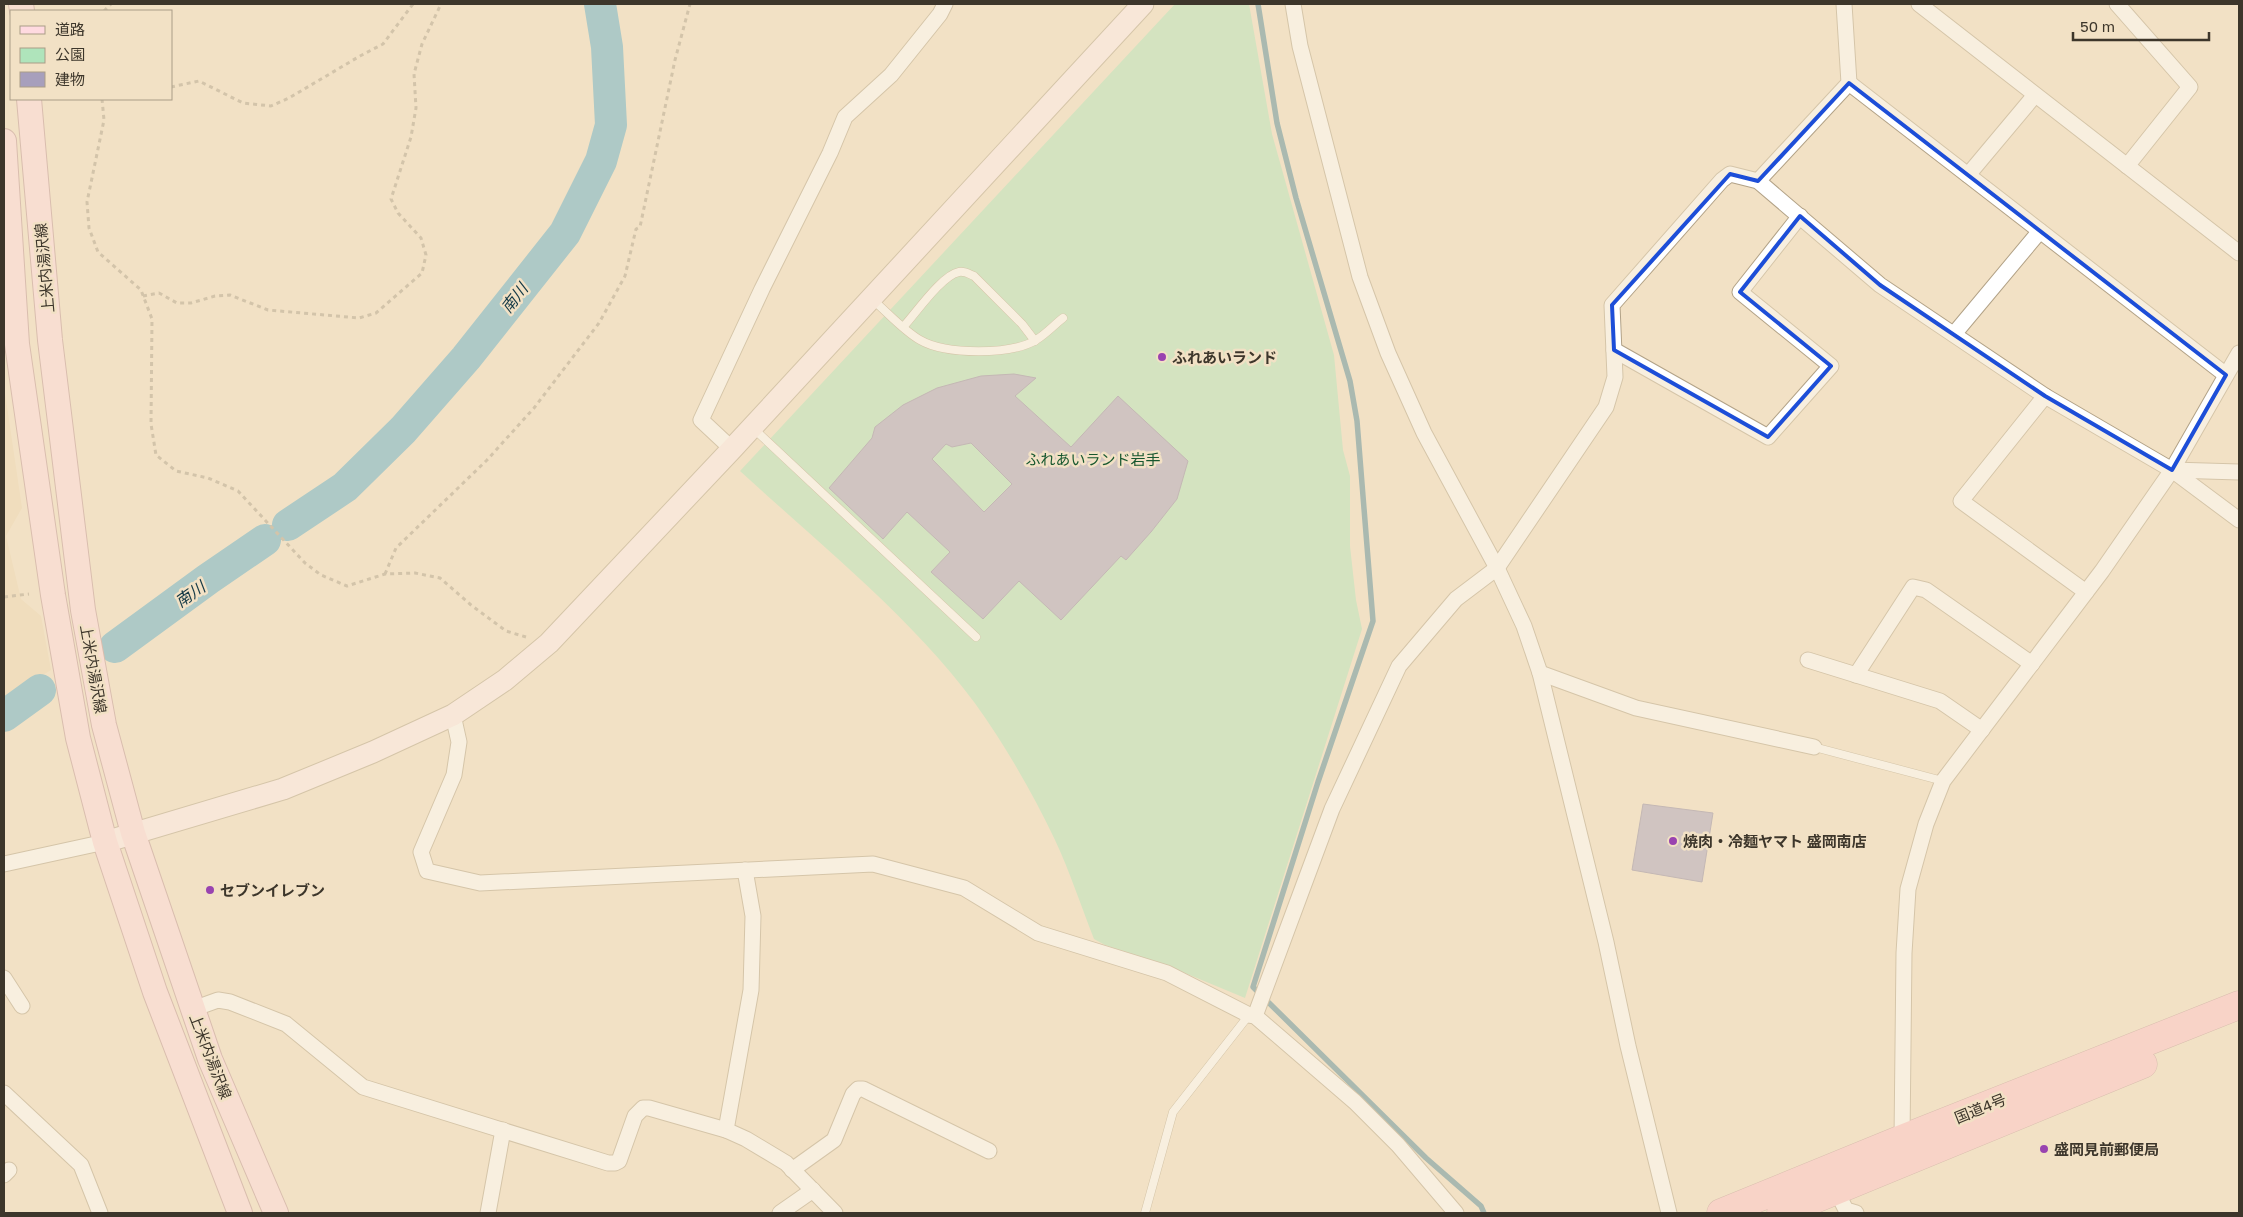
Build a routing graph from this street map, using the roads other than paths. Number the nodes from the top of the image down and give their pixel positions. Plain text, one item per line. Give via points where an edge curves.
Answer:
1 (945, 4) edge
2 (1144, 4) edge
3 (1293, 4) edge
4 (1844, 4) edge
5 (1919, 4) edge
6 (2118, 4) edge
7 (1849, 83) junction
8 (2036, 95) junction
9 (29, 100) edge
10 (4, 141) edge
11 (2127, 166) junction
12 (1968, 175) junction
13 (1758, 181) junction
14 (1800, 216) junction
15 (2040, 231) junction
16 (2239, 253) edge
17 (871, 299) junction
18 (1063, 318) dead end
19 (904, 326) junction
20 (1954, 334) junction
21 (1035, 340) junction
22 (1614, 350) junction
23 (2239, 353) edge
24 (2226, 375) junction
25 (2046, 396) junction
26 (753, 427) junction
27 (732, 449) junction
28 (2172, 470) junction
29 (2239, 472) edge
30 (2239, 520) edge
31 (1497, 568) junction
32 (2086, 592) junction
33 (976, 637) dead end
34 (1808, 660) dead end
35 (2032, 664) junction
36 (1540, 673) junction
37 (1856, 675) junction
38 (452, 715) junction
39 (1982, 730) junction
40 (1814, 747) joint
41 (1944, 781) junction
42 (133, 833) junction
43 (105, 842) junction
44 (4, 864) edge
45 (745, 870) junction
46 (4, 978) edge
47 (2239, 1005) edge
48 (22, 1006) dead end
49 (193, 1009) junction
50 (1254, 1013) junction
51 (2239, 1024) edge
52 (4, 1093) edge
53 (503, 1130) junction
54 (726, 1130) junction
55 (1902, 1139) junction
56 (989, 1151) dead end
57 (792, 1170) junction
58 (812, 1190) junction
59 (1836, 1190) junction
60 (100, 1213) edge
61 (240, 1213) edge
62 (276, 1213) edge
63 (488, 1213) edge
64 (780, 1213) edge
65 (835, 1213) edge
66 (1145, 1213) edge
67 (1456, 1213) edge
68 (1669, 1213) edge
69 (1721, 1213) edge
70 (1781, 1213) edge
71 (1856, 1213) edge

1 - 27 street via 891,75 845,117 762,289 701,420
2 - 17 street
3 - 31 street via 1300,46 1366,294 1424,433
4 - 7 street
5 - 8 street
6 - 11 street via 2190,87
7 - 12 street
7 - 13 street
8 - 11 street
8 - 12 street
9 - 42 main road, 上米内湯沢線 via 50,340 84,610 104,725
10 - 43 main road, 上米内湯沢線 via 17,344 53,595 78,738
11 - 16 street
12 - 15 street
13 - 14 street
13 - 22 street via 1730,174 1722,180 1612,305
14 - 20 street via 1880,285
14 - 22 street via 1740,292 1831,366 1768,436
15 - 20 street
15 - 24 street
17 - 19 lane
17 - 26 street
18 - 21 lane
19 - 21 lane via 920,340 964,352 998,350
19 - 21 lane via 948,277 965,272 974,276
20 - 25 street
22 - 31 street via 1615,377 1606,407
23 - 24 street
24 - 28 street
25 - 28 street
25 - 32 street via 1961,501
26 - 27 street
26 - 33 lane
27 - 38 street via 549,644 505,680
28 - 29 street
28 - 30 street
28 - 32 street
31 - 36 street via 1524,626
31 - 50 street via 1456,599 1399,666 1332,809
32 - 35 street
34 - 37 street
35 - 37 street via 1926,590 1913,587
35 - 39 street
36 - 40 street via 1636,708
36 - 68 street
37 - 39 street via 1940,701
38 - 42 street via 283,789
38 - 45 street via 459,742 454,775 421,852 427,871 480,882
39 - 41 street
40 - 41 lane
41 - 55 street via 1926,824 1908,889
42 - 43 street
42 - 49 main road, 上米内湯沢線
43 - 44 street
43 - 61 main road, 上米内湯沢線 via 155,992
45 - 50 street via 874,864 964,888 1038,933 1167,974
45 - 54 street via 753,916 751,990
46 - 48 street
47 - 55 highway, 国道4号
49 - 53 street via 218,1000 230,1002 286,1024 363,1087
49 - 62 main road, 上米内湯沢線 via 210,1059
50 - 66 lane via 1173,1112
50 - 67 street via 1355,1102 1398,1145
51 - 59 highway, 国道4号
52 - 60 street via 81,1165
53 - 54 street via 614,1163 619,1161 635,1116 643,1108
53 - 63 street
54 - 57 street via 786,1163
55 - 69 highway, 国道4号
56 - 57 street via 858,1089 834,1140
57 - 58 street
58 - 64 street
58 - 65 street
59 - 70 highway, 国道4号
59 - 71 street via 1846,1210

